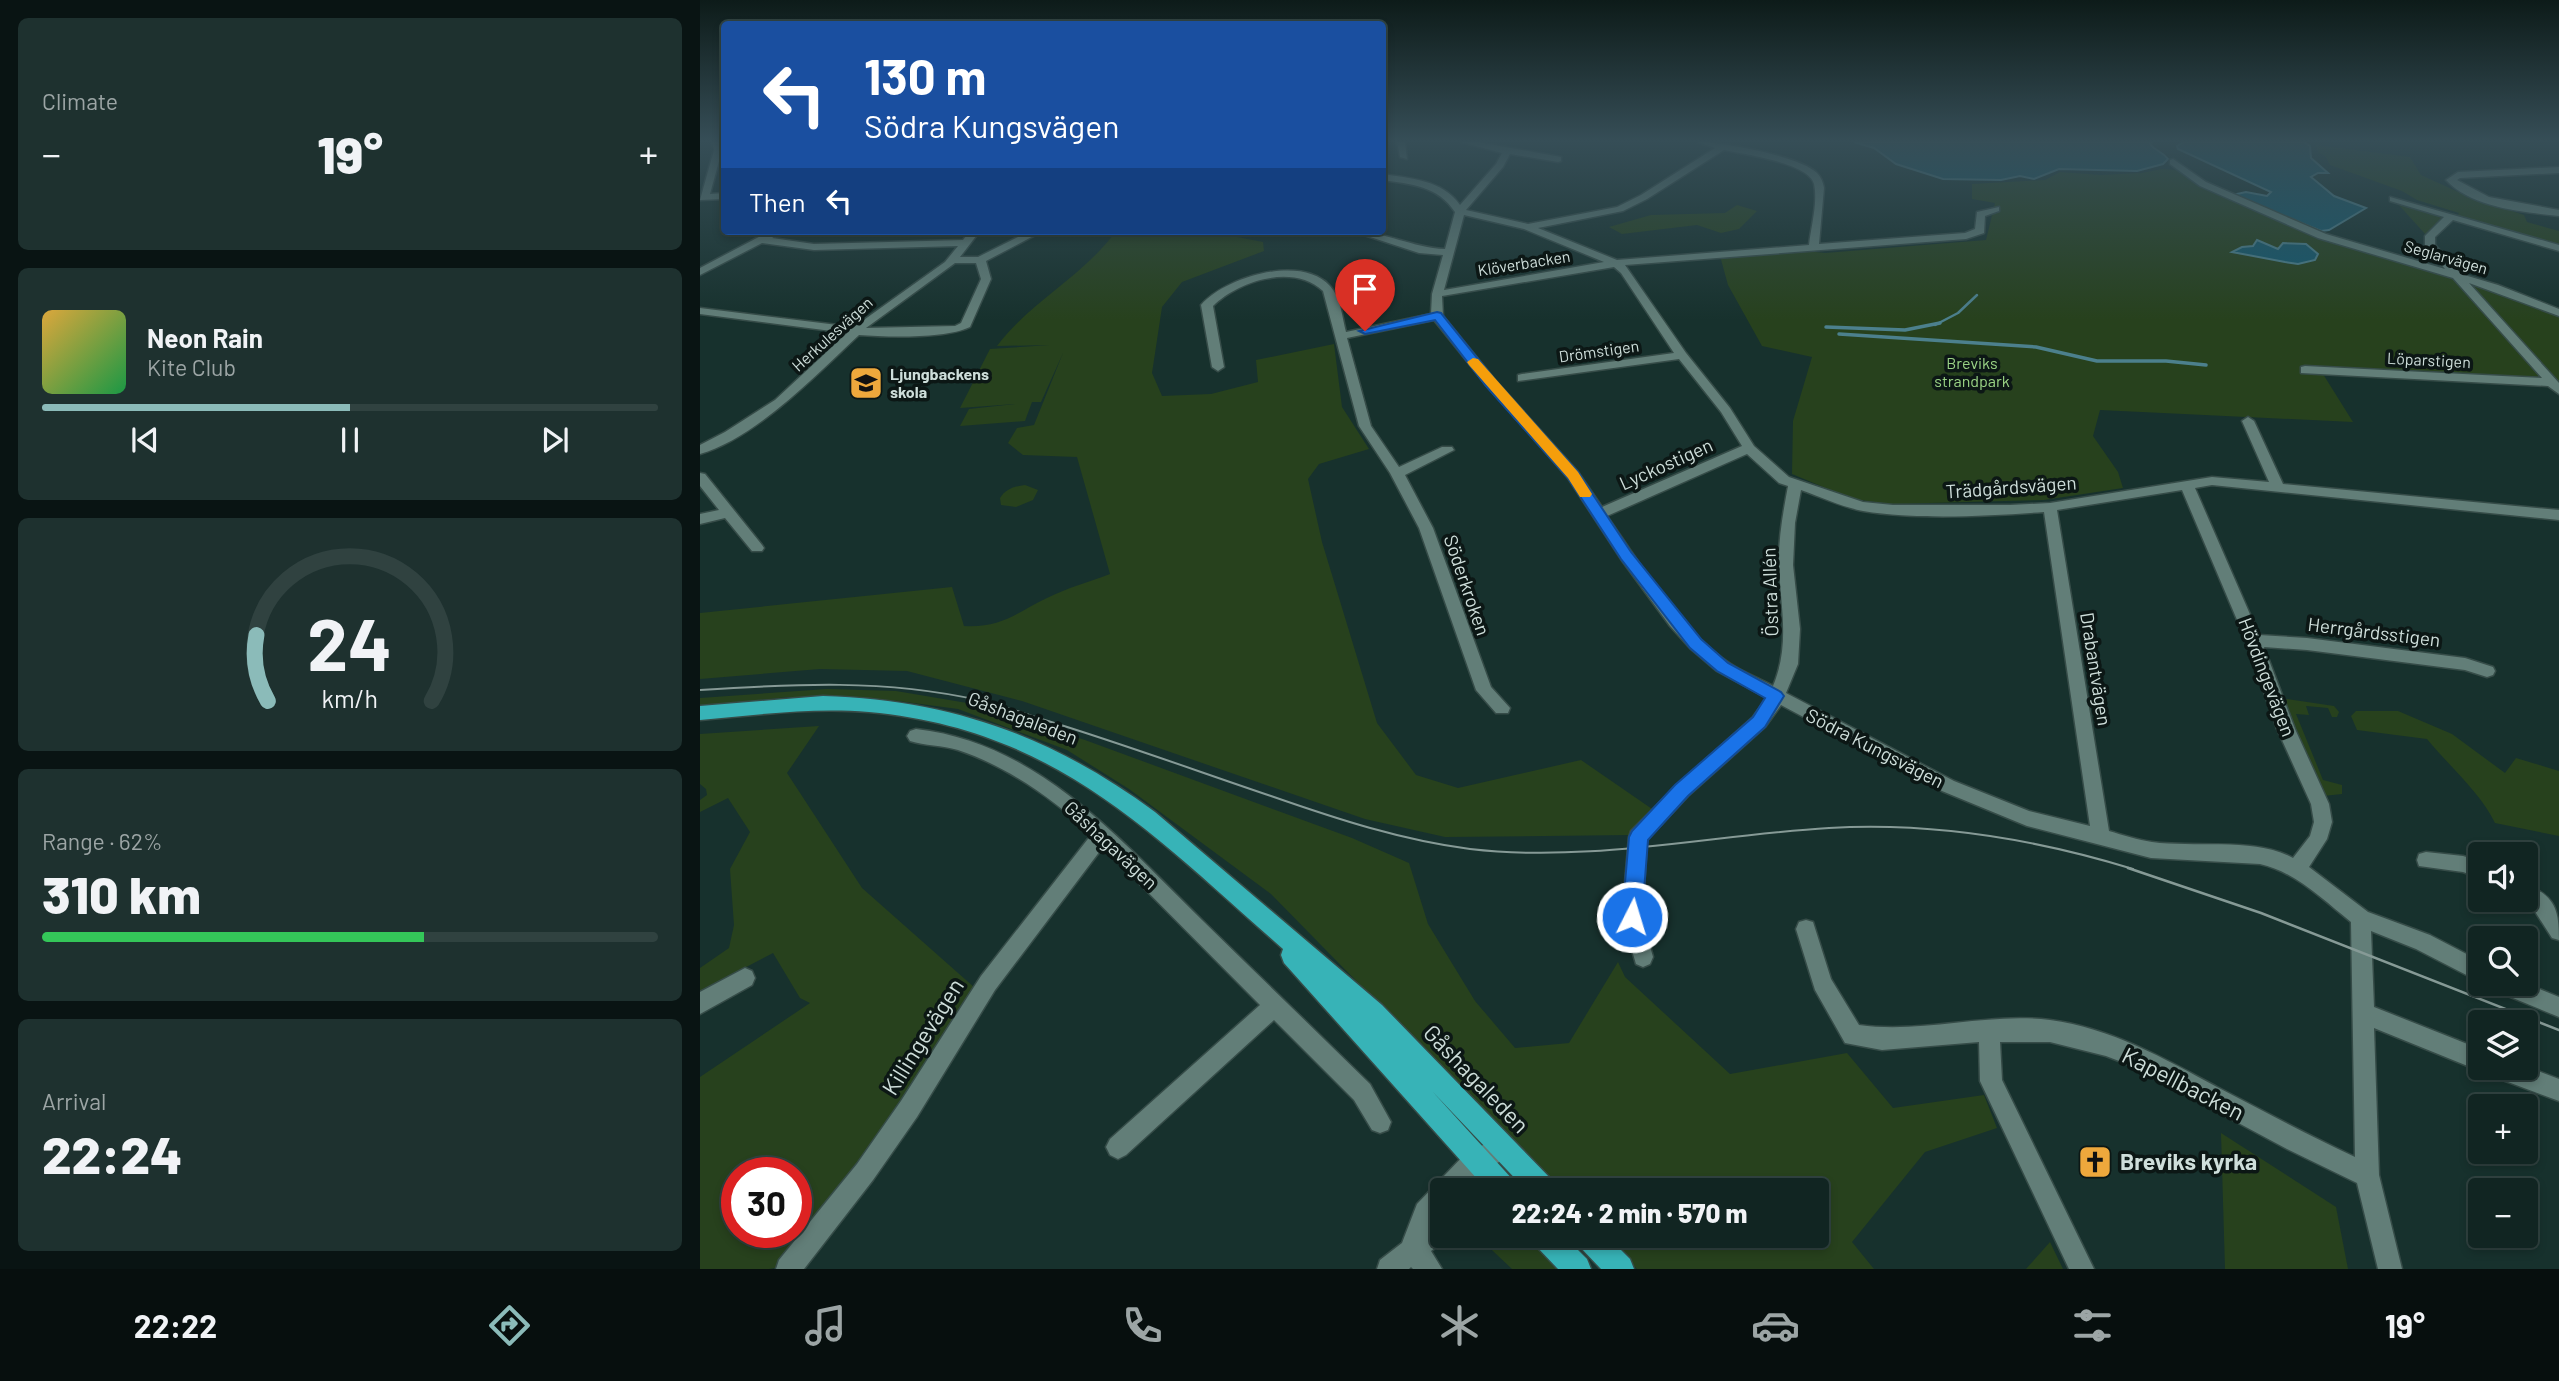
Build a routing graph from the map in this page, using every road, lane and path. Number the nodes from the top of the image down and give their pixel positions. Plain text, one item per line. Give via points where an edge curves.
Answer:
1 (1454, 201) edge
2 (1469, 201) edge
3 (1636, 201) edge
4 (1817, 201) edge
5 (2242, 201) edge
6 (2401, 201) edge
7 (2501, 201) edge
8 (1996, 209) dead end
9 (1460, 211) junction
10 (2559, 213) edge
11 (2451, 216) junction
12 (1527, 227) junction
13 (770, 235) edge
14 (972, 235) edge
15 (1030, 235) edge
16 (1370, 235) edge
17 (761, 240) junction
18 (967, 243) junction
19 (1814, 246) junction
20 (2559, 248) edge
21 (1448, 252) junction
22 (954, 260) junction
23 (980, 260) junction
24 (1616, 263) junction
25 (700, 272) edge
26 (2461, 278) junction
27 (1437, 294) junction
28 (700, 311) edge
29 (2559, 313) edge
30 (1437, 316) junction
31 (856, 331) junction
32 (1341, 336) junction
33 (1682, 355) junction
34 (1218, 366) dead end
35 (2305, 370) dead end
36 (1522, 378) dead end
37 (2555, 386) edge
38 (2248, 421) dead end
39 (1749, 448) junction
40 (700, 450) edge
41 (1447, 450) dead end
42 (1397, 473) junction
43 (700, 477) edge
44 (2186, 484) junction
45 (1796, 485) junction
46 (2278, 487) junction
47 (2050, 507) junction
48 (730, 512) junction
49 (1599, 514) junction
50 (2559, 515) edge
51 (700, 519) edge
52 (757, 548) dead end
53 (2254, 641) junction
54 (2487, 671) dead end
55 (1776, 696) junction
56 (1502, 708) dead end
57 (700, 713) edge
58 (916, 736) dead end
59 (1102, 834) junction
60 (2101, 839) junction
61 (2426, 860) dead end
62 (2468, 866) edge
63 (2296, 869) junction
64 (1241, 897) junction
65 (2538, 902) edge
66 (2361, 918) junction
67 (1806, 929) dead end
68 (2559, 931) edge
69 (1643, 957) dead end
70 (2468, 966) edge
71 (746, 978) dead end
72 (2532, 996) edge
73 (700, 1004) edge
74 (1273, 1007) junction
75 (2559, 1007) edge
76 (2365, 1014) junction
77 (1989, 1031) junction
78 (2468, 1055) edge
79 (2532, 1080) edge
80 (2559, 1090) edge
81 (1380, 1122) dead end
82 (1118, 1147) dead end
83 (1504, 1149) junction
84 (1476, 1158) junction
85 (2367, 1175) junction
86 (1458, 1178) edge
87 (1488, 1178) edge
88 (1495, 1178) edge
89 (1532, 1178) edge
90 (1430, 1208) edge
91 (1430, 1236) edge
92 (1557, 1248) edge
93 (1600, 1248) edge
94 (1412, 1250) junction
95 (788, 1269) edge
96 (1389, 1269) edge
97 (1430, 1269) edge
98 (1577, 1269) edge
99 (1620, 1269) edge
100 (2082, 1269) edge
101 (2389, 1269) edge

1 - 9 street
2 - 9 street
3 - 12 street via 1620,209
4 - 19 street
5 - 26 street, Seglarvägen via 2311,232
6 - 11 street
7 - 10 street
8 - 19 street, Klöverbacken via 1980,215 1980,231 1966,236
9 - 12 street
9 - 21 street
11 - 20 street
11 - 26 street via 2429,240
12 - 24 street
13 - 17 street
14 - 18 street, Herkulesvägen
15 - 23 street
16 - 21 street via 1423,251
17 - 18 street via 814,247
17 - 25 street
18 - 22 street, Herkulesvägen
19 - 24 street, Klöverbacken
21 - 27 street
22 - 23 street
22 - 31 street, Herkulesvägen
23 - 31 street via 986,281 963,328
24 - 27 street, Klöverbacken
24 - 33 street, Trädgårdsvägen
26 - 29 street, Seglarvägen via 2494,286
26 - 37 street
27 - 30 street
28 - 31 street
30 - 32 street
30 - 49 street, Södra Kungsvägen via 1573,475
31 - 40 street, Herkulesvägen via 773,408
32 - 34 street, Söderkroken via 1322,284 1290,275 1238,282 1207,305
32 - 42 street, Söderkroken via 1366,426
33 - 36 street, Drömstigen
33 - 39 street, Trädgårdsvägen
35 - 37 street, Löparstigen
38 - 46 street
39 - 45 street, Trädgårdsvägen
39 - 49 street, Lyckostigen
41 - 42 street
42 - 56 street, Söderkroken via 1426,528 1484,690
43 - 48 street
44 - 46 street, Trädgårdsvägen via 2212,481
44 - 47 street, Trädgårdsvägen
44 - 53 street, Hövdingevägen
45 - 47 street, Trädgårdsvägen via 1861,506 1893,510
45 - 55 street, Östra Allén via 1786,565 1790,664
46 - 50 street, Trädgårdsvägen
47 - 60 street, Drabantvägen
48 - 51 street
48 - 52 street
49 - 55 street, Södra Kungsvägen via 1696,644 1723,667
53 - 54 street, Herrgårdsstigen via 2452,662
53 - 63 street, Hövdingevägen via 2320,804 2323,822 2318,839
55 - 60 street, Södra Kungsvägen via 1948,786 2027,818
55 - 69 street, Östra Allén via 1759,722 1682,790 1638,837 1632,917
57 - 64 main road, Gåshagaleden via 867,704 942,716 990,730 1094,777
58 - 59 street, Gåshagavägen via 953,742 1015,769 1079,811
59 - 74 street, Gåshagavägen
59 - 95 street, Killingevägen via 988,983 865,1172
60 - 63 street, Södra Kungsvägen via 2151,850 2260,856
61 - 62 street
63 - 66 street, Södra Kungsvägen
64 - 83 main road, Gåshagaleden via 1374,1013
64 - 84 main road, Gåshagaleden
65 - 68 street
66 - 70 street, Södra Kungsvägen
66 - 76 street
67 - 77 street, Kapellbacken via 1822,983 1853,1035 1882,1039
71 - 73 street
72 - 75 street
74 - 81 street, Gåshagavägen via 1362,1092
74 - 82 street
76 - 78 street
76 - 85 street
77 - 85 street, Kapellbacken via 2050,1031 2138,1057
77 - 100 street via 1991,1082
79 - 80 street
83 - 84 street
83 - 88 street
83 - 89 main road, Gåshagaleden
84 - 86 street
84 - 87 main road, Gåshagaleden
85 - 101 street
90 - 94 street
91 - 94 street
92 - 98 main road
93 - 99 main road
94 - 96 street
94 - 97 street

